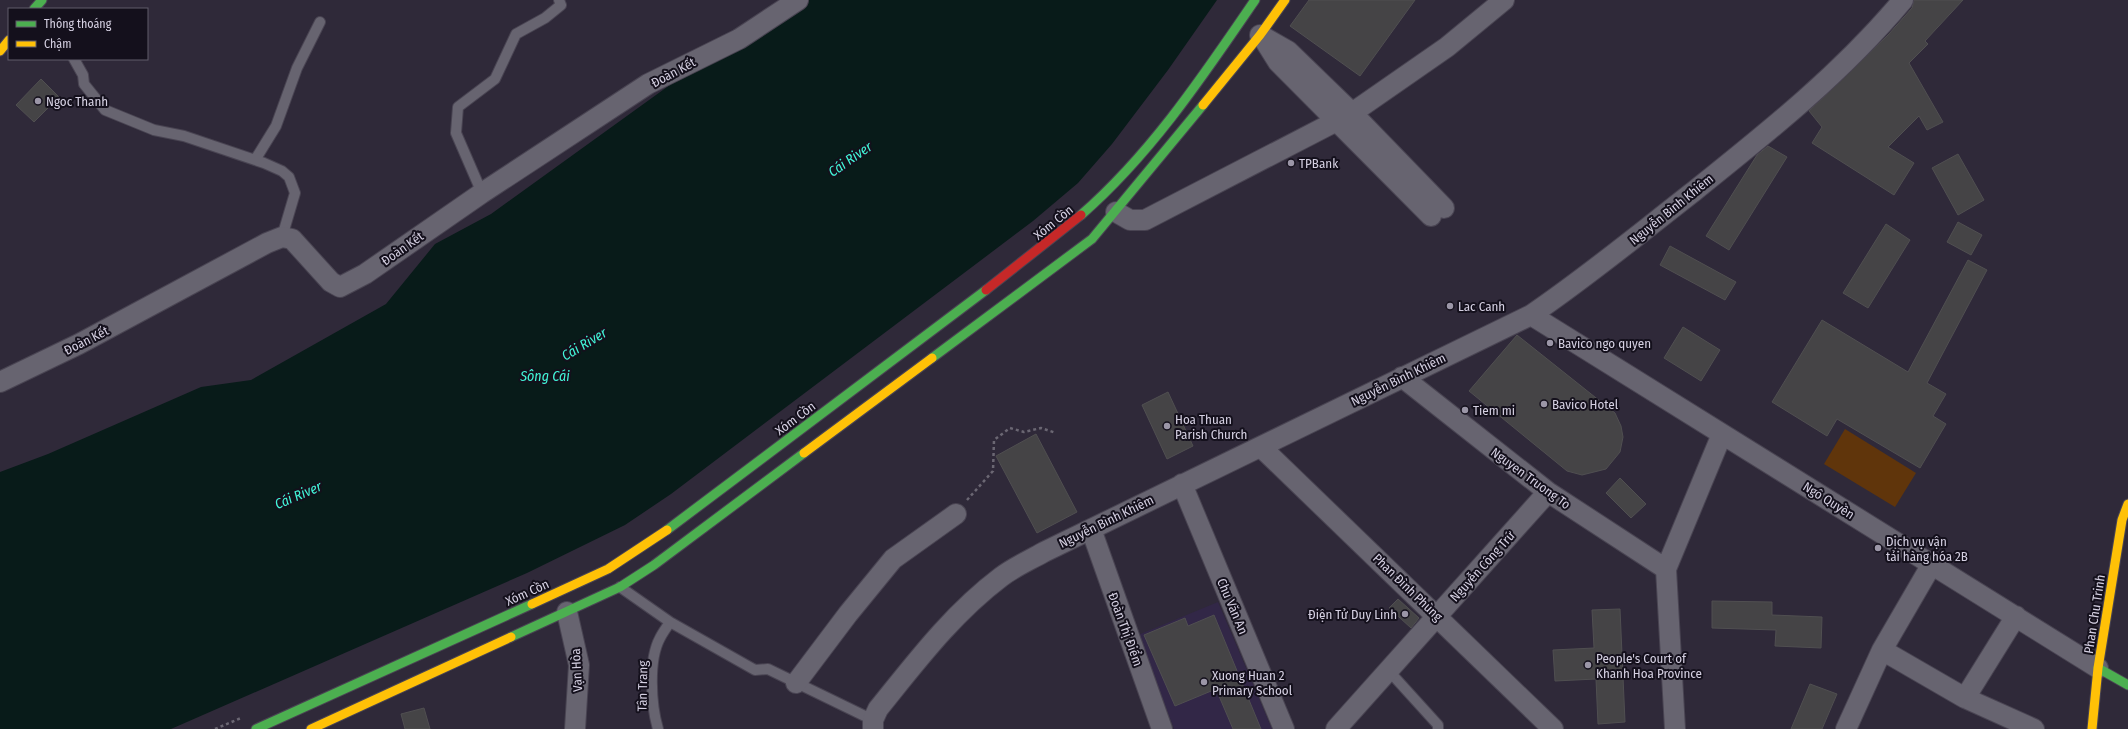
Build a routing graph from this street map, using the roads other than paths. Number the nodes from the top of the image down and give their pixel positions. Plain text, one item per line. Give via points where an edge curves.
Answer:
1 (42, 0) edge
2 (559, 0) edge
3 (798, 0) edge
4 (1256, 0) edge
5 (1285, 0) edge
6 (1504, 0) edge
7 (1903, 0) edge
8 (35, 8) edge
9 (1241, 20) junction
10 (320, 22) dead end
11 (1260, 35) junction
12 (8, 41) edge
13 (0, 51) edge
14 (74, 60) edge
15 (1345, 117) junction
16 (255, 160) junction
17 (482, 193) junction
18 (1116, 212) junction
19 (1438, 212) dead end
20 (282, 237) junction
21 (1530, 315) junction
22 (1402, 377) junction
23 (0, 382) edge
24 (1722, 434) junction
25 (1261, 447) junction
26 (1182, 484) junction
27 (1548, 492) junction
28 (2128, 504) edge
29 (956, 514) road end
30 (1091, 529) junction
31 (1932, 564) junction
32 (1666, 569) junction
33 (614, 578) junction
34 (567, 612) junction
35 (1438, 616) junction
36 (2016, 616) junction
37 (670, 622) junction
38 (1882, 650) junction
39 (2098, 668) junction
40 (1389, 671) junction
41 (796, 683) junction
42 (2128, 685) edge
43 (1965, 698) junction
44 (873, 725) edge
45 (1550, 728) edge
46 (256, 729) edge
47 (311, 729) edge
48 (575, 729) edge
49 (658, 729) edge
50 (1162, 729) edge
51 (1284, 729) edge
52 (1336, 729) edge
53 (1438, 729) edge
54 (1675, 729) edge
55 (1846, 729) edge
56 (2034, 729) edge
57 (2092, 729) edge

1 - 8 street
2 - 17 lane via 561,5 545,18 516,34 496,79 458,107 456,133
3 - 17 street, Đoàn Kết via 738,39 648,84
4 - 9 street, Xóm Cồn
5 - 11 street, Xóm Cồn
6 - 15 street via 1447,47
7 - 21 street, Nguyễn Bình Khiêm via 1872,37 1794,111 1574,286
9 - 11 street
9 - 33 street, Xóm Cồn via 1156,137 1123,175 1078,219 677,523
10 - 16 lane via 297,68 276,126
11 - 15 street via 1278,62
11 - 18 street, Xóm Cồn
12 - 13 street
14 - 16 lane via 84,84 105,110 154,130 184,136
15 - 18 street via 1146,220 1130,220
15 - 19 street
16 - 20 lane via 289,176 295,193
17 - 20 street, Đoàn Kết via 365,274 340,287 330,282 292,239
18 - 33 street, Xóm Cồn via 1092,239 654,565
20 - 23 street, Đoàn Kết via 79,344
21 - 22 street, Nguyễn Bình Khiêm
21 - 24 street, Ngô Quyền
22 - 25 street, Nguyễn Bình Khiêm
22 - 27 street, Nguyen Truong To
24 - 31 street, Ngô Quyền
24 - 32 street
25 - 26 street, Nguyễn Bình Khiêm
25 - 35 street, Phan Đình Phùng
26 - 30 street, Nguyễn Bình Khiêm
26 - 51 street, Chu Văn An
27 - 32 street, Nguyen Truong To
27 - 35 street, Nguyễn Công Trứ
28 - 39 street, Phan Chu Trinh via 2122,520
29 - 41 street via 893,559
30 - 44 street, Nguyễn Bình Khiêm via 1003,576 978,596 936,637 878,709
30 - 50 street, Đoàn Thị Điểm
31 - 36 street, Ngô Quyền
31 - 38 street
32 - 54 street
33 - 34 street, Xóm Cồn
33 - 37 lane
33 - 46 street, Xóm Cồn
34 - 47 street, Xóm Cồn
34 - 48 street, Vạn Hòa via 579,665
35 - 40 street, Nguyễn Công Trứ
35 - 45 street, Phan Đình Phùng
36 - 39 street, Ngô Quyền
36 - 43 street
37 - 41 lane via 755,670 768,669
37 - 49 lane, Tân Trang via 659,638 652,675 653,713
38 - 43 street
38 - 55 street
39 - 42 street, Ngô Quyền
39 - 57 street, Phan Chu Trinh
40 - 52 street, Nguyễn Công Trứ
40 - 53 lane via 1438,725
41 - 44 lane
43 - 56 street

